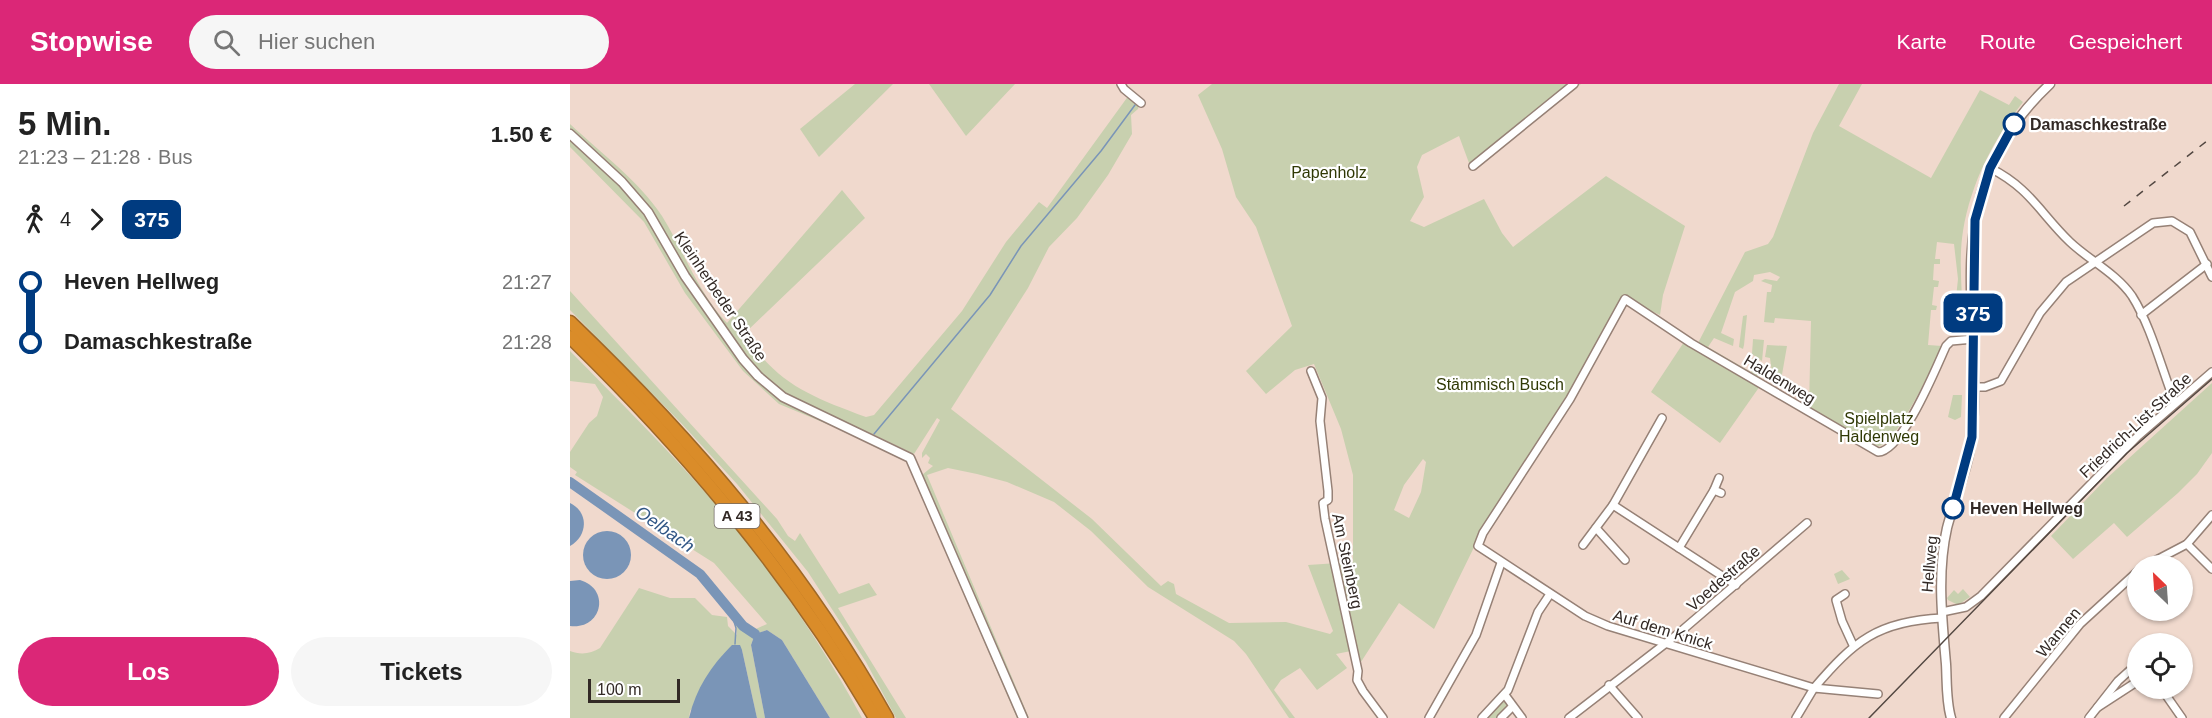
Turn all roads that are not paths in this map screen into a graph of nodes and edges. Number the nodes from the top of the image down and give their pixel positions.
1 (1121, 84) edge
2 (1574, 84) edge
3 (2050, 84) edge
4 (1141, 103) dead end
5 (570, 134) edge
6 (1473, 166) dead end
7 (1990, 168) junction
8 (2093, 262) junction
9 (2207, 264) junction
10 (2212, 277) edge
11 (2141, 315) junction
12 (570, 322) edge
13 (570, 337) edge
14 (1974, 339) junction
15 (1311, 371) dead end
16 (2212, 372) edge
17 (1974, 387) junction
18 (2175, 403) junction
19 (1662, 418) dead end
20 (1719, 478) dead end
21 (1612, 505) junction
22 (2212, 515) edge
23 (1807, 523) dead end
24 (1596, 528) junction
25 (1483, 533) joint
26 (2187, 544) junction
27 (1583, 545) dead end
28 (1679, 548) junction
29 (2166, 555) edge
30 (1625, 560) dead end
31 (1501, 563) junction
32 (2212, 569) edge
33 (2127, 581) edge
34 (1736, 585) junction
35 (1550, 594) junction
36 (1845, 594) dead end
37 (1942, 615) junction
38 (1664, 644) junction
39 (1853, 645) junction
40 (2127, 673) edge
41 (1609, 686) junction
42 (1814, 688) junction
43 (2127, 688) edge
44 (1878, 694) dead end
45 (1505, 695) junction
46 (2169, 699) edge
47 (1512, 707) junction
48 (2098, 707) junction
49 (1950, 716) edge
50 (2005, 717) edge
51 (874, 718) edge
52 (887, 718) edge
53 (1023, 718) edge
54 (1383, 718) edge
55 (1429, 718) edge
56 (1482, 718) edge
57 (1501, 718) edge
58 (1522, 718) edge
59 (1569, 718) edge
60 (1638, 718) edge
61 (1796, 718) edge
62 (2089, 718) edge
63 (2182, 718) edge

1 - 4 street
2 - 6 street
3 - 7 street, Hellweg
5 - 53 street, Kleinherbeder Straße
7 - 8 street
7 - 14 street, Hellweg
8 - 9 street
8 - 11 street
8 - 17 street
9 - 10 street
9 - 11 street
11 - 18 street
12 - 52 highway, A 43
13 - 51 highway, A 43
14 - 17 street, Hellweg
14 - 25 street, Haldenweg
15 - 54 street, Am Steinberg
16 - 18 street, Friedrich-List-Straße
17 - 37 street, Hellweg
18 - 37 street, Friedrich-List-Straße
19 - 21 street
20 - 28 street
21 - 24 street
21 - 28 street
22 - 26 street
23 - 34 street, Voedestraße
24 - 27 street
24 - 30 street
25 - 31 street, Auf dem Knick
26 - 29 street
26 - 32 street
28 - 34 street
31 - 35 street, Auf dem Knick
31 - 55 street
33 - 50 street, Wannen
34 - 38 street, Voedestraße
35 - 38 street, Auf dem Knick
35 - 45 street
36 - 39 street
37 - 39 street
37 - 49 street, Hellweg
38 - 41 street, Voedestraße
38 - 42 street, Auf dem Knick
39 - 42 street
40 - 48 street
41 - 59 street, Voedestraße
41 - 60 street
42 - 44 street, Auf dem Knick
42 - 61 street
43 - 48 street
45 - 47 street
45 - 56 street
46 - 63 street
47 - 57 street
47 - 58 street
48 - 62 street

